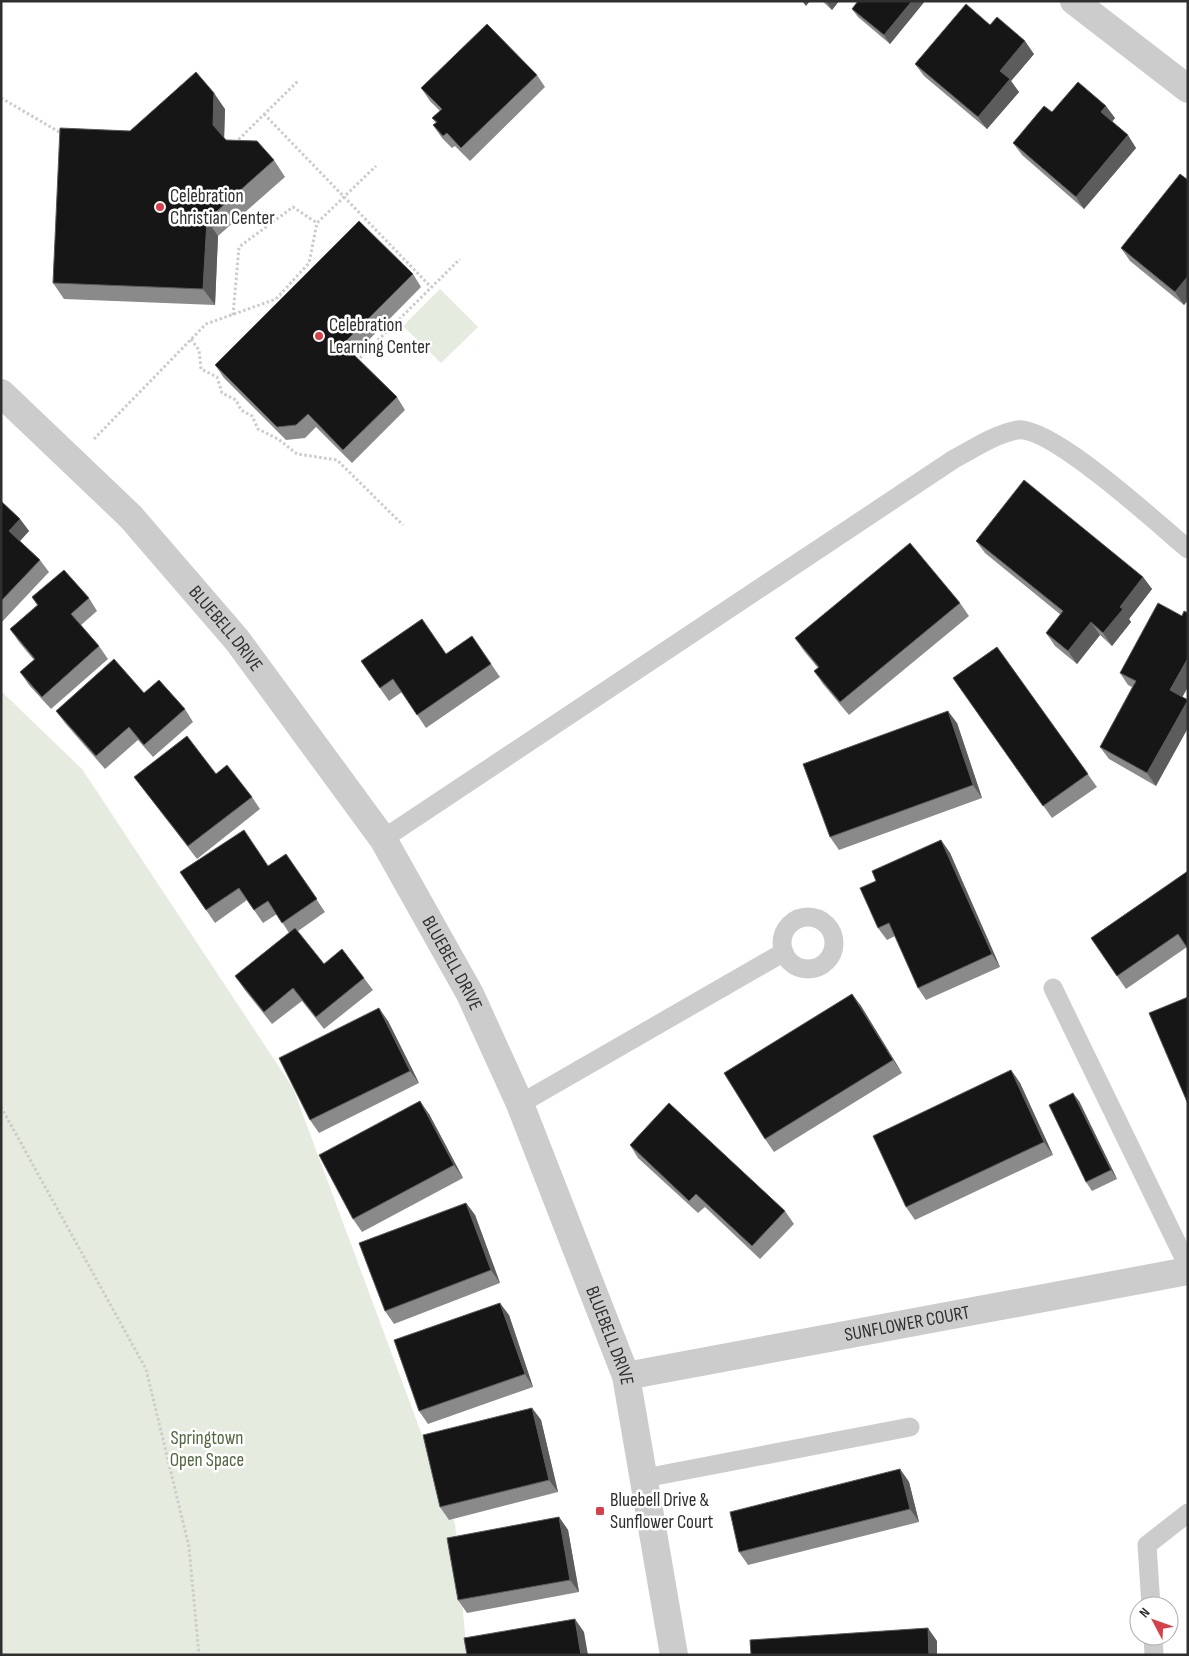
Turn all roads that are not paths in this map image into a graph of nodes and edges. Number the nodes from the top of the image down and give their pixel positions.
1 (1074, 1) edge
2 (1188, 89) edge
3 (1, 393) edge
4 (1188, 549) edge
5 (383, 839) junction
6 (784, 952) dead end
7 (1053, 988) dead end
8 (520, 1104) junction
9 (1188, 1266) edge
10 (1188, 1270) edge
11 (626, 1376) junction
12 (910, 1427) dead end
13 (645, 1478) junction
14 (1188, 1513) edge
15 (1150, 1596) edge
16 (674, 1655) edge

1 - 2 street
3 - 5 street, BLUEBELL DRIVE
4 - 5 lane
5 - 8 street, BLUEBELL DRIVE
6 - 8 lane
7 - 9 lane
8 - 11 street, BLUEBELL DRIVE
10 - 11 street, SUNFLOWER COURT
11 - 13 street, BLUEBELL DRIVE
12 - 13 lane
13 - 16 street, BLUEBELL DRIVE
14 - 15 lane

